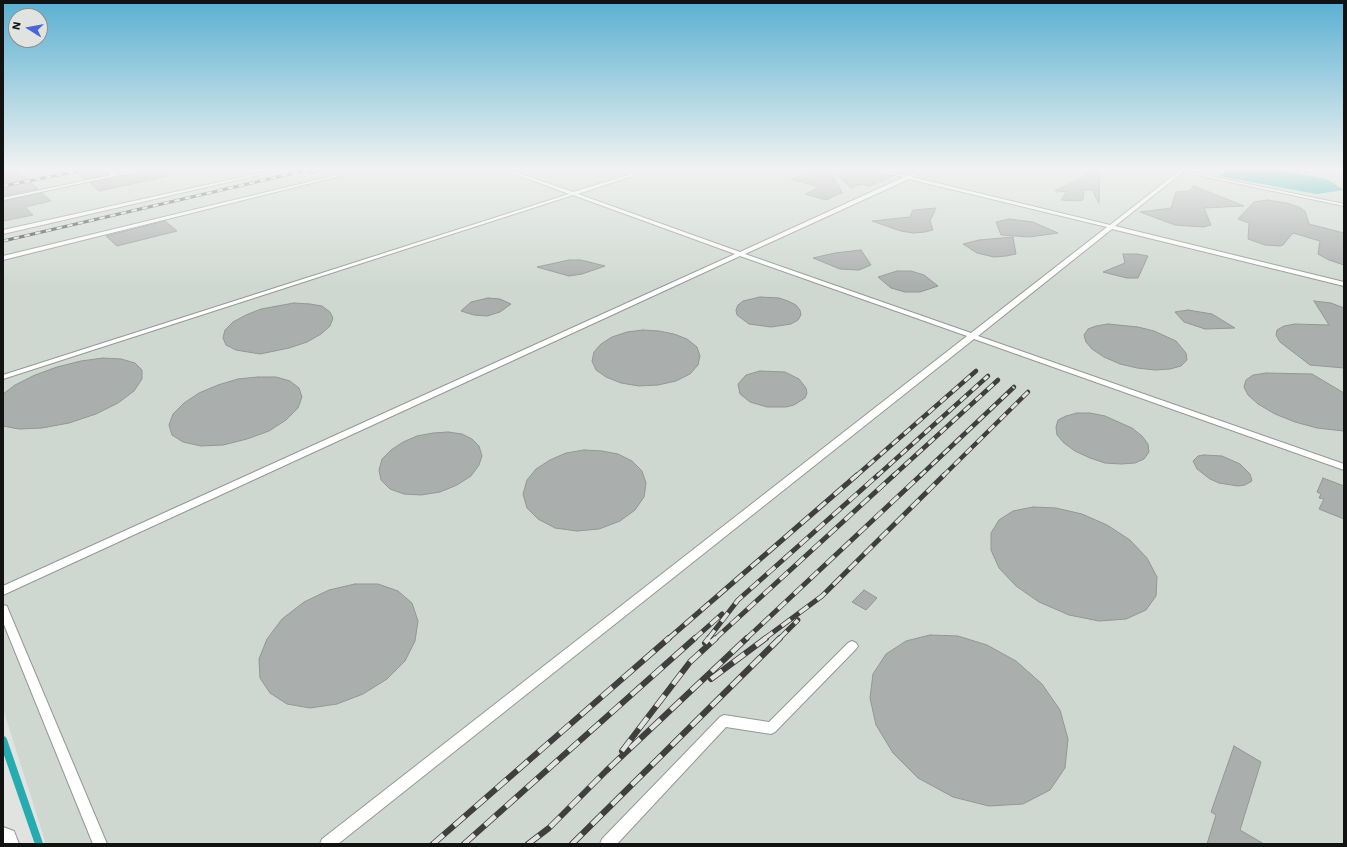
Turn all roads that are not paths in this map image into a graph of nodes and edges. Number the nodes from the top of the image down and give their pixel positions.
1 (112, 208) edge
2 (209, 208) edge
3 (529, 208) edge
4 (609, 208) edge
5 (842, 208) edge
6 (1035, 208) edge
7 (1135, 208) edge
8 (1111, 226) junction
9 (3, 232) edge
10 (740, 254) junction
11 (3, 258) edge
12 (1344, 284) edge
13 (972, 335) junction
14 (3, 377) edge
15 (1344, 467) edge
16 (3, 590) edge
17 (3, 609) edge
18 (852, 646) dead end
19 (100, 844) edge
20 (327, 844) edge
21 (607, 844) edge

1 - 9 lane
2 - 11 lane
3 - 14 lane
4 - 10 lane
5 - 10 lane
6 - 8 lane
7 - 8 lane
8 - 12 lane
8 - 13 lane
10 - 13 lane
10 - 16 lane
13 - 15 lane
13 - 20 lane
17 - 19 lane
18 - 21 lane

